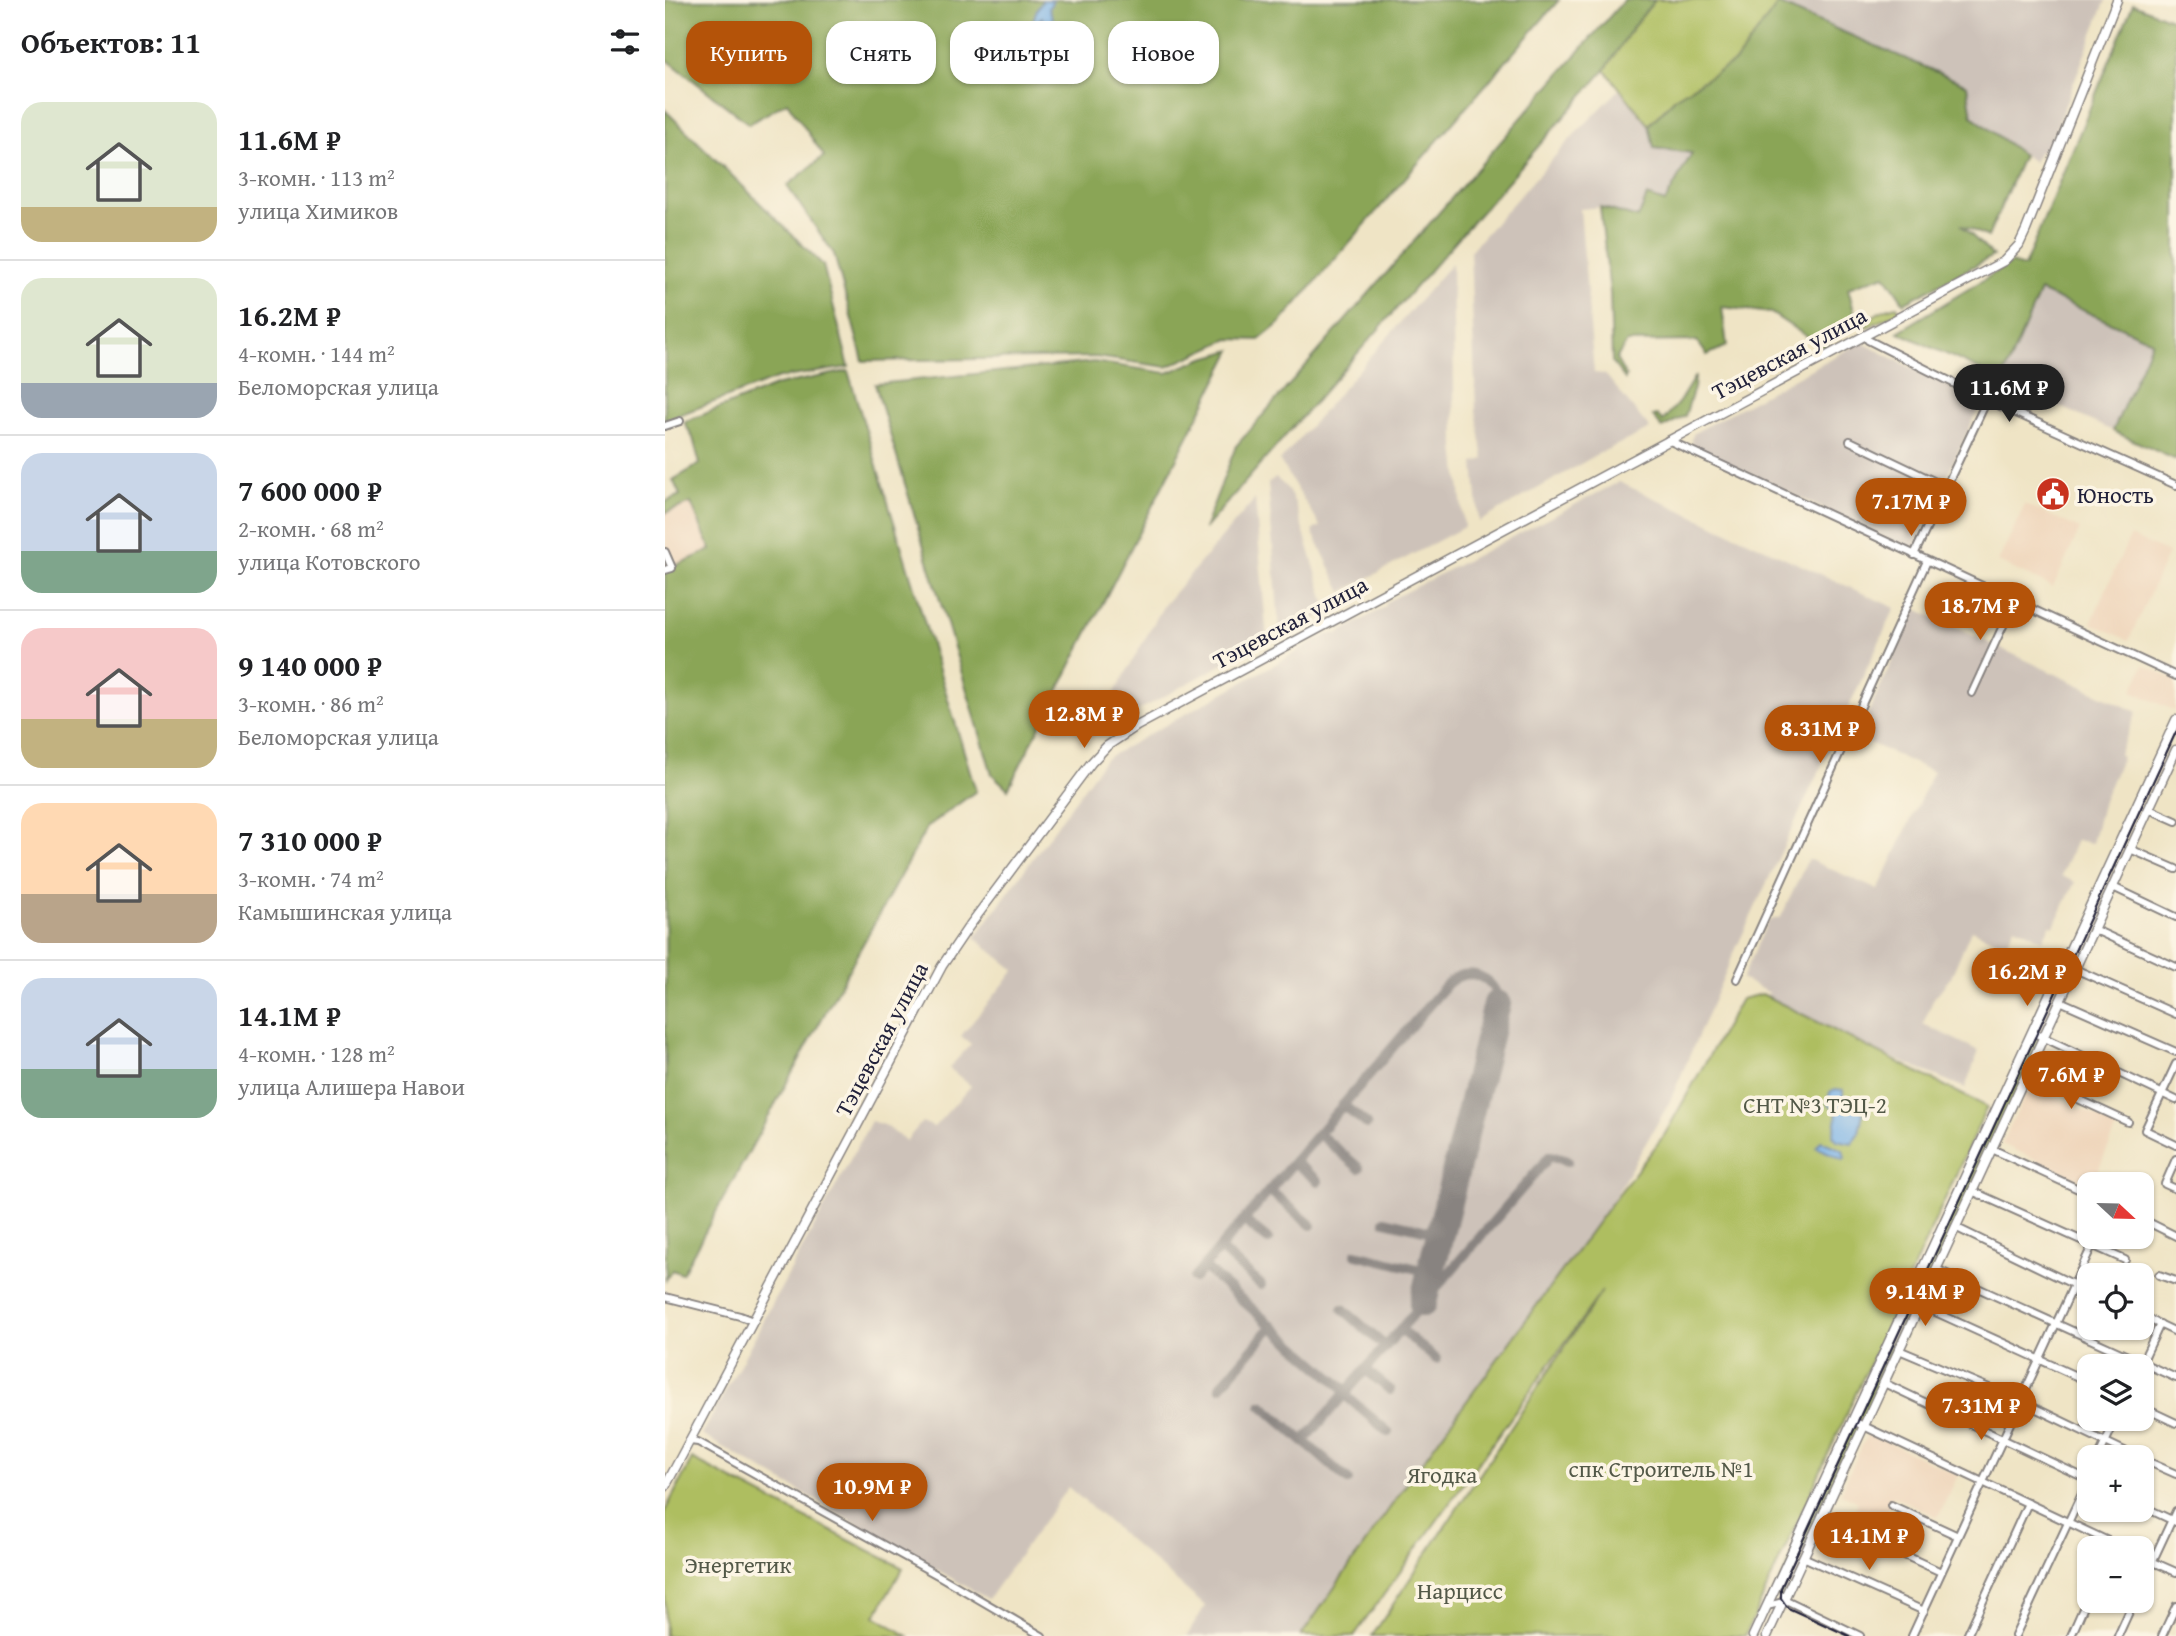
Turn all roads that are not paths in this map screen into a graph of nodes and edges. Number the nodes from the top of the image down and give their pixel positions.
1 (2117, 0) edge
2 (1865, 335) junction
3 (1987, 400) junction
4 (680, 421) dead end
5 (665, 426) edge
6 (1668, 440) junction
7 (1850, 441) dead end
8 (2176, 485) edge
9 (1946, 487) junction
10 (665, 552) edge
11 (1914, 555) junction
12 (1927, 561) junction
13 (668, 569) edge
14 (2014, 601) junction
15 (2176, 676) edge
16 (1972, 693) dead end
17 (2176, 720) edge
18 (2176, 750) edge
19 (2167, 770) junction
20 (2176, 774) edge
21 (2148, 809) junction
22 (2176, 821) edge
23 (2130, 849) junction
24 (2113, 855) junction
25 (2125, 861) junction
26 (2176, 869) edge
27 (2113, 887) junction
28 (2176, 917) edge
29 (2093, 929) junction
30 (2176, 967) edge
31 (2075, 969) junction
32 (1737, 979) dead end
33 (2060, 1001) junction
34 (2176, 1014) edge
35 (2032, 1032) junction
36 (2043, 1038) junction
37 (2176, 1052) edge
38 (2176, 1064) edge
39 (2026, 1075) junction
40 (2162, 1094) junction
41 (2176, 1100) edge
42 (2128, 1122) dead end
43 (2176, 1145) edge
44 (1992, 1149) junction
45 (2176, 1159) edge
46 (2077, 1188) edge
47 (2176, 1189) edge
48 (1972, 1191) junction
49 (2154, 1225) edge
50 (1955, 1227) junction
51 (2176, 1236) edge
52 (2077, 1238) edge
53 (2090, 1250) edge
54 (2103, 1250) edge
55 (2125, 1260) dead end
56 (1936, 1269) junction
57 (2159, 1275) dead end
58 (2176, 1282) edge
59 (2074, 1284) junction
60 (2077, 1286) edge
61 (665, 1297) edge
62 (1920, 1305) junction
63 (753, 1321) junction
64 (2154, 1321) edge
65 (2057, 1322) junction
66 (2160, 1324) junction
67 (2176, 1332) edge
68 (1899, 1350) junction
69 (2120, 1354) edge
70 (2146, 1354) edge
71 (2040, 1359) junction
72 (2154, 1370) edge
73 (2077, 1376) edge
74 (2176, 1378) edge
75 (1884, 1382) junction
76 (2020, 1401) junction
77 (2154, 1413) edge
78 (1853, 1421) junction
79 (2176, 1423) edge
80 (1864, 1426) junction
81 (2110, 1431) edge
82 (2004, 1438) junction
83 (690, 1441) junction
84 (2105, 1443) junction
85 (2110, 1445) edge
86 (2154, 1464) edge
87 (2077, 1472) edge
88 (2176, 1474) edge
89 (1984, 1481) junction
90 (665, 1488) edge
91 (2028, 1503) junction
92 (2077, 1503) edge
93 (1891, 1505) dead end
94 (2176, 1511) edge
95 (2154, 1512) edge
96 (1822, 1517) junction
97 (2174, 1521) edge
98 (2068, 1522) junction
99 (1958, 1536) junction
100 (2094, 1536) edge
101 (1803, 1557) junction
102 (2154, 1560) edge
103 (2154, 1562) edge
104 (1941, 1572) junction
105 (2176, 1572) edge
106 (1783, 1601) junction
107 (1767, 1606) junction
108 (2176, 1606) edge
109 (1924, 1611) junction
110 (2081, 1613) edge
111 (2129, 1613) edge
112 (1042, 1636) edge
113 (1753, 1636) edge
114 (1767, 1636) edge
115 (1860, 1636) edge
116 (1912, 1636) edge
117 (1967, 1636) edge
118 (2015, 1636) edge
119 (2071, 1636) edge
120 (2118, 1636) edge
121 (2162, 1636) edge

1 - 2 main road, Тэцевская улица
2 - 3 street
2 - 6 main road, Тэцевская улица
3 - 8 street
3 - 9 street
4 - 5 street
6 - 11 street
6 - 63 main road, Тэцевская улица
7 - 9 street
9 - 11 street
10 - 13 street
11 - 12 street
12 - 14 street
12 - 32 street
14 - 15 street
14 - 16 street
17 - 24 main road
18 - 19 main road
19 - 20 street
19 - 21 main road
21 - 22 street
21 - 23 main road
23 - 25 main road
23 - 26 street
24 - 25 main road
24 - 35 main road
25 - 27 main road
27 - 28 street
27 - 29 main road
29 - 30 street
29 - 31 main road
31 - 33 main road
31 - 34 street
33 - 36 main road
33 - 37 street
35 - 36 street
35 - 78 main road
36 - 39 main road
36 - 40 street
38 - 40 street
39 - 42 street
39 - 44 main road
40 - 41 street
40 - 43 street
44 - 46 street
44 - 48 main road
45 - 47 street
48 - 50 main road
48 - 52 street
49 - 51 street
50 - 56 main road
50 - 59 street
53 - 59 street
54 - 55 street
56 - 62 main road
56 - 65 street
57 - 58 street
59 - 60 street
59 - 65 street
61 - 63 street
62 - 68 main road
62 - 71 street
63 - 83 main road, Тэцевская улица
64 - 66 street
65 - 69 street
65 - 71 street
66 - 67 street
66 - 70 street
68 - 75 main road
68 - 76 street
71 - 73 street
71 - 76 street
72 - 74 street
75 - 80 main road
75 - 82 street
76 - 82 street
76 - 84 street
77 - 79 street
78 - 80 street
78 - 107 main road
80 - 89 street
80 - 96 main road
81 - 84 street
82 - 87 street
82 - 89 street
83 - 90 main road, Тэцевская улица
83 - 112 street
84 - 85 street
86 - 88 street
89 - 91 street
89 - 99 street
91 - 98 street
91 - 117 street
92 - 98 street
93 - 99 street
94 - 97 street
95 - 97 street
96 - 101 main road
96 - 104 street
97 - 102 street
98 - 100 street
98 - 118 street
99 - 104 street
101 - 106 main road
101 - 109 street
103 - 105 street
104 - 109 street
106 - 107 street
106 - 114 main road
106 - 115 street
107 - 113 main road
108 - 121 street
109 - 116 street
110 - 119 street
111 - 120 street

